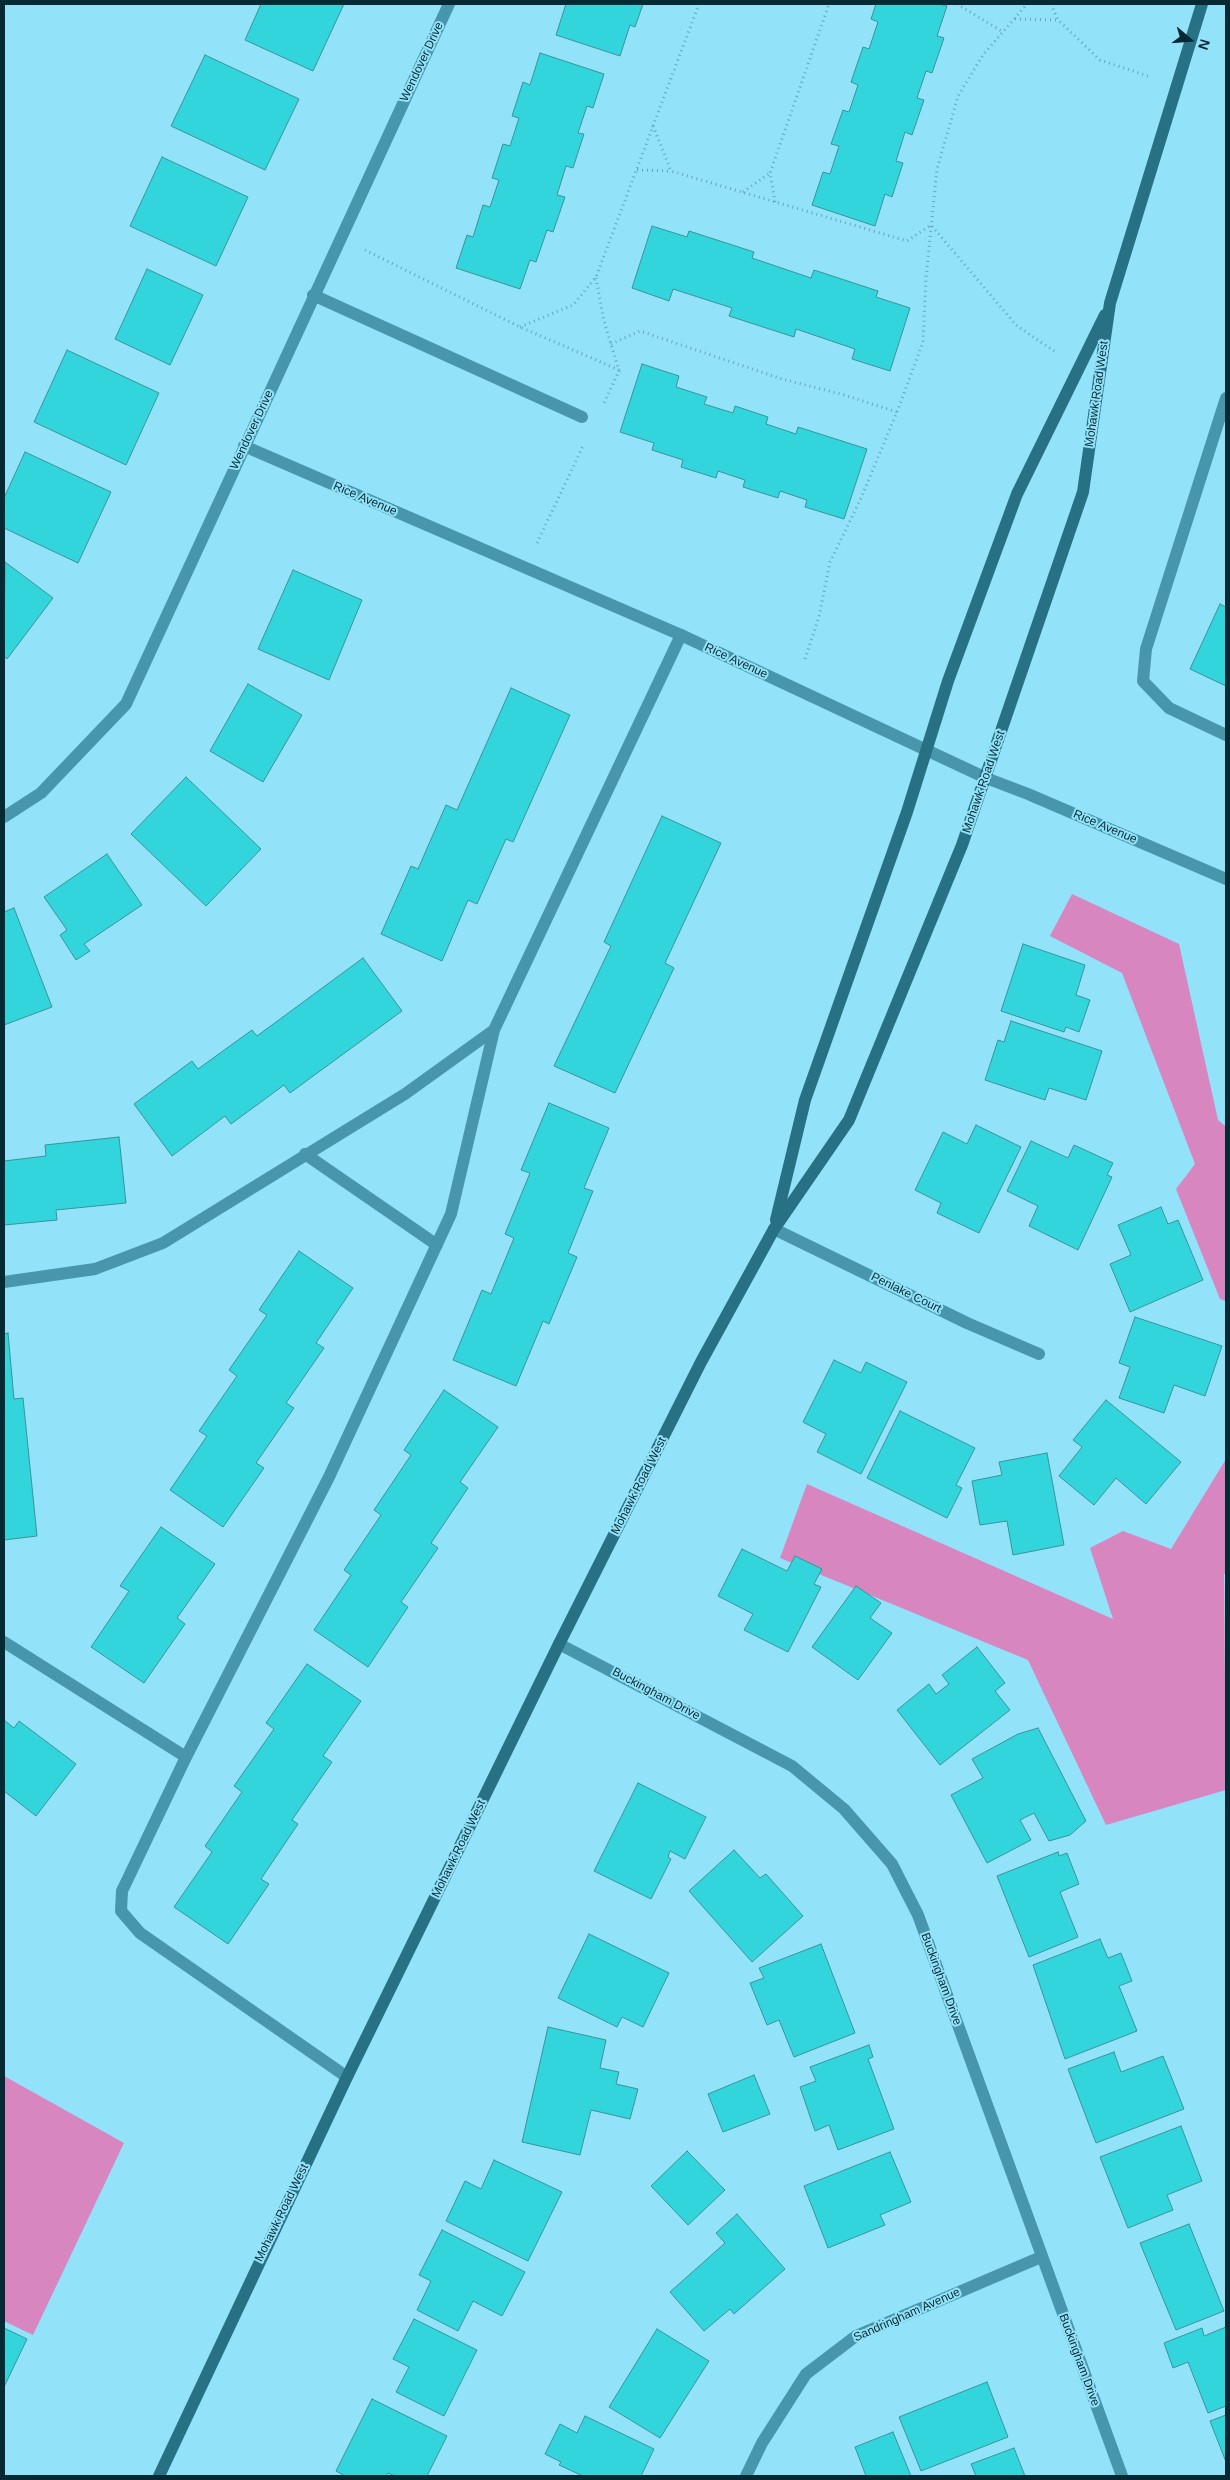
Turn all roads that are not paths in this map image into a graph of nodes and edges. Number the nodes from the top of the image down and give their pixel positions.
1 (449, 4) edge
2 (1202, 4) edge
3 (313, 295) junction
4 (1110, 304) junction
5 (1226, 398) edge
6 (582, 417) dead end
7 (244, 446) junction
8 (681, 635) junction
9 (1226, 735) edge
10 (925, 750) junction
11 (986, 778) junction
12 (4, 817) edge
13 (1226, 879) edge
14 (494, 1030) junction
15 (305, 1154) junction
16 (774, 1229) junction
17 (437, 1245) junction
18 (4, 1282) edge
19 (1039, 1354) dead end
20 (4, 1642) edge
21 (559, 1644) junction
22 (186, 1757) junction
23 (347, 2077) junction
24 (1041, 2257) junction
25 (159, 2476) edge
26 (746, 2476) edge
27 (1122, 2476) edge

1 - 3 street, Wendover Drive
2 - 4 main road, Mohawk Road West
3 - 6 street
3 - 7 street, Wendover Drive
4 - 10 main road, Mohawk Road West
4 - 11 main road, Mohawk Road West
5 - 9 street
7 - 8 street, Rice Avenue
7 - 12 street, Wendover Drive
8 - 10 street, Rice Avenue
8 - 14 street
10 - 11 street, Rice Avenue
10 - 16 main road, Mohawk Road West
11 - 13 street, Rice Avenue
11 - 16 main road, Mohawk Road West
14 - 15 street
14 - 17 street
15 - 17 street
15 - 18 street
16 - 19 street, Penlake Court
16 - 21 main road, Mohawk Road West
17 - 22 street
20 - 22 street
21 - 23 main road, Mohawk Road West
21 - 24 street, Buckingham Drive
22 - 23 street
23 - 25 main road, Mohawk Road West
24 - 26 street, Sandringham Avenue
24 - 27 street, Buckingham Drive

